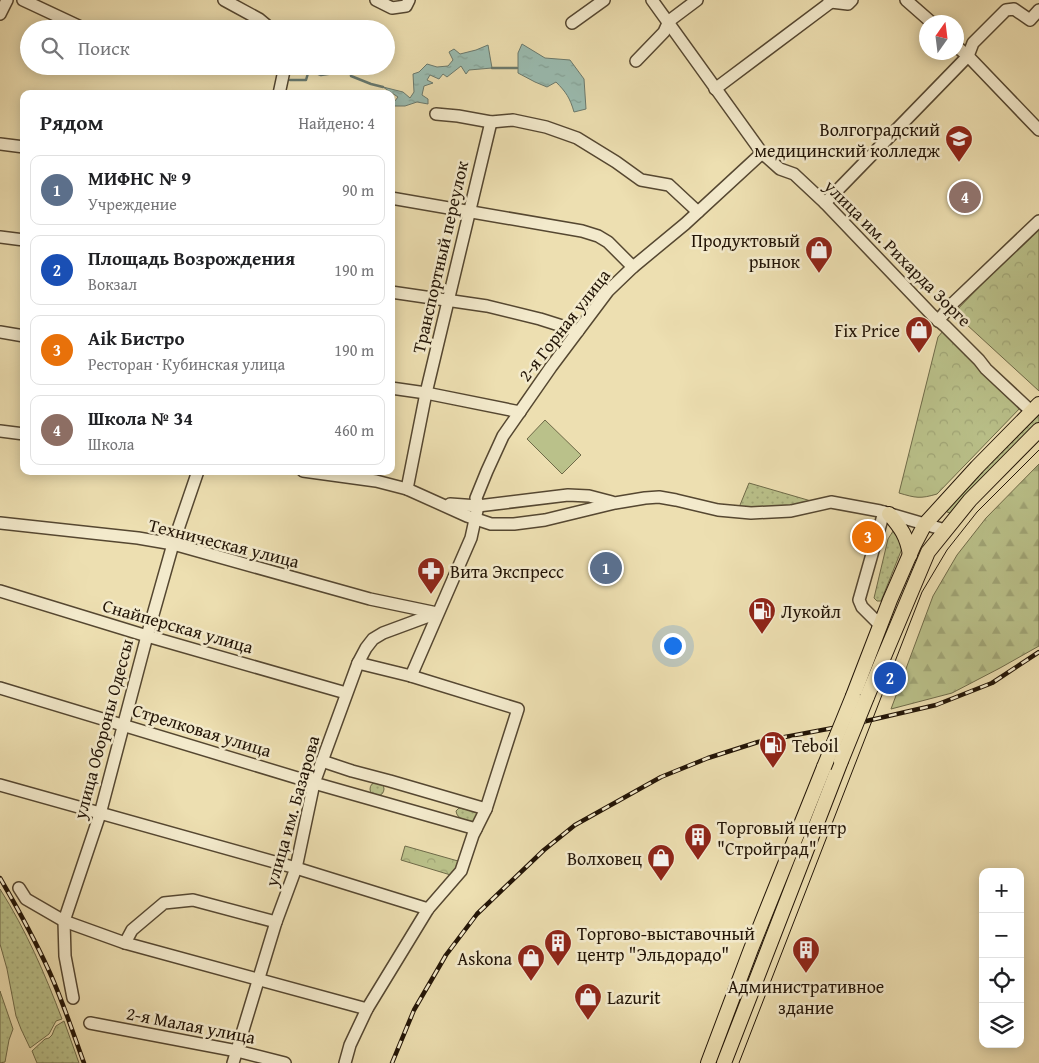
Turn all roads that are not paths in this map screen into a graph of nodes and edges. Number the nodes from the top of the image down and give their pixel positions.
1 (7, 0) edge
2 (23, 0) edge
3 (224, 0) edge
4 (376, 0) edge
5 (409, 0) edge
6 (604, 0) edge
7 (652, 0) edge
8 (697, 0) edge
9 (852, 0) edge
10 (906, 0) edge
11 (830, 1) edge
12 (1039, 10) edge
13 (0, 14) edge
14 (923, 15) edge
15 (66, 20) edge
16 (260, 20) edge
17 (669, 22) junction
18 (572, 23) dead end
19 (964, 53) edge
20 (968, 56) junction
21 (636, 61) dead end
22 (283, 75) edge
23 (715, 89) junction
24 (280, 90) edge
25 (436, 114) dead end
26 (491, 122) junction
27 (1039, 130) edge
28 (0, 144) edge
29 (20, 146) edge
30 (762, 153) junction
31 (395, 199) edge
32 (825, 203) junction
33 (469, 212) junction
34 (698, 212) junction
35 (1039, 221) edge
36 (0, 237) edge
37 (20, 240) edge
38 (633, 267) junction
39 (395, 293) edge
40 (448, 300) junction
41 (938, 321) junction
42 (578, 331) junction
43 (0, 332) edge
44 (20, 335) edge
45 (395, 389) edge
46 (426, 393) junction
47 (1035, 408) edge
48 (520, 412) junction
49 (0, 430) edge
50 (1039, 430) edge
51 (20, 433) edge
52 (197, 475) edge
53 (332, 475) edge
54 (407, 489) junction
55 (436, 502) junction
56 (615, 503) junction
57 (478, 506) junction
58 (887, 513) junction
59 (476, 519) junction
60 (0, 523) edge
61 (925, 524) junction
62 (945, 530) junction
63 (173, 544) junction
64 (910, 555) junction
65 (0, 591) edge
66 (437, 613) junction
67 (881, 626) junction
68 (146, 636) junction
69 (358, 663) junction
70 (410, 676) junction
71 (0, 688) edge
72 (346, 693) junction
73 (124, 725) junction
74 (322, 761) junction
75 (314, 783) junction
76 (0, 785) edge
77 (486, 809) junction
78 (100, 814) junction
79 (476, 829) junction
80 (296, 868) junction
81 (19, 888) dead end
82 (428, 909) junction
83 (64, 921) junction
84 (276, 922) junction
85 (125, 943) junction
86 (259, 980) junction
87 (73, 998) dead end
88 (367, 1009) junction
89 (90, 1022) dead end
90 (237, 1051) junction
91 (233, 1063) edge
92 (285, 1063) edge
93 (345, 1063) edge
94 (708, 1063) edge
95 (724, 1063) edge

1 - 13 street
2 - 15 street
3 - 16 street
4 - 5 street
6 - 18 street
7 - 17 street, улица им. Рихарда Зорге
8 - 17 street
9 - 11 street
10 - 14 street
11 - 23 street
12 - 20 street
17 - 21 street
17 - 23 street, улица им. Рихарда Зорге
19 - 20 street
20 - 27 street
20 - 32 street
22 - 24 street
23 - 30 street, улица им. Рихарда Зорге
25 - 26 street
26 - 33 street, Транспортный переулок
26 - 34 street
28 - 29 street
30 - 32 street, улица им. Рихарда Зорге
30 - 34 street, 2-я Горная улица
31 - 33 street
32 - 41 street, улица им. Рихарда Зорге
33 - 38 street
33 - 40 street, Транспортный переулок
34 - 38 street, 2-я Горная улица
35 - 41 street
36 - 37 street
38 - 42 street, 2-я Горная улица
39 - 40 street
40 - 42 street
40 - 46 street, Транспортный переулок
41 - 47 street, улица им. Рихарда Зорге
42 - 48 street, 2-я Горная улица
43 - 44 street
45 - 46 street
46 - 48 street
46 - 54 street, Транспортный переулок
47 - 61 main road
48 - 57 street, 2-я Горная улица
49 - 51 street
50 - 62 main road
52 - 63 street, улица Обороны Одессы
53 - 54 street
54 - 55 street
55 - 57 street
55 - 59 street
56 - 57 street
56 - 58 street
56 - 59 street
57 - 59 street, 2-я Горная улица
58 - 61 street
58 - 64 main road
58 - 67 street
59 - 66 street
60 - 63 street, Техническая улица
61 - 62 street
61 - 64 main road
62 - 95 main road, bridge
63 - 66 street, Техническая улица
63 - 68 street, улица Обороны Одессы
64 - 67 main road
65 - 68 street, Снайперская улица
66 - 69 street, улица им. Базарова
66 - 70 street
67 - 94 main road, bridge
68 - 72 street, Снайперская улица
68 - 73 street, улица Обороны Одессы
69 - 70 street
69 - 72 street, улица им. Базарова
70 - 77 street
71 - 73 street, Стрелковая улица
72 - 74 street, улица им. Базарова
73 - 75 street, Стрелковая улица
73 - 78 street, улица Обороны Одессы
74 - 75 street, улица им. Базарова
74 - 77 street
75 - 79 street, Стрелковая улица
75 - 80 street, улица им. Базарова
76 - 78 street
77 - 79 street
78 - 80 street
78 - 83 street, улица Обороны Одессы
79 - 82 street
80 - 82 street
80 - 84 street, улица им. Базарова
81 - 83 street
82 - 88 street
83 - 85 street
83 - 87 street, улица Обороны Одессы
84 - 85 street
84 - 86 street, улица им. Базарова
85 - 86 street
86 - 88 street
86 - 90 street, улица им. Базарова
88 - 93 street
89 - 90 street, 2-я Малая улица
90 - 91 street, улица им. Базарова
90 - 92 street, 2-я Малая улица

